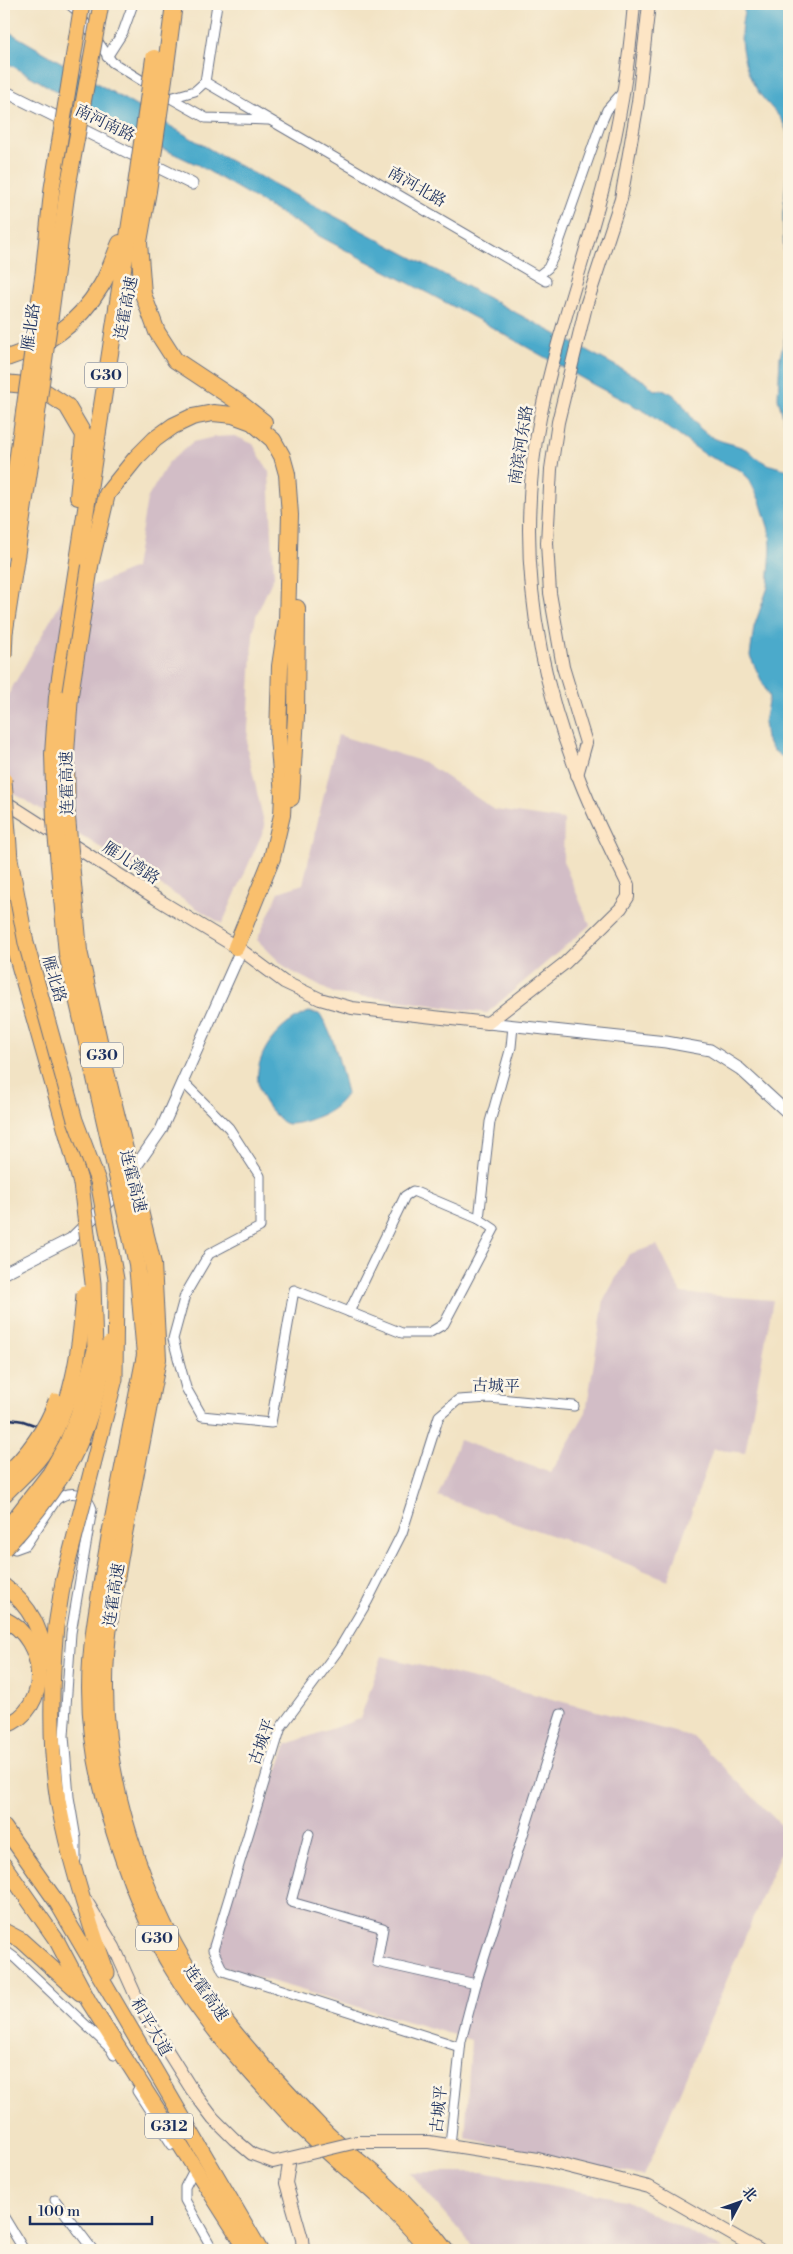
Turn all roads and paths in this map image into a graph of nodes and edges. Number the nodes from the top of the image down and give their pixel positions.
1 (69, 4) edge
2 (82, 4) edge
3 (101, 4) edge
4 (134, 4) edge
5 (162, 4) edge
6 (174, 4) edge
7 (216, 4) edge
8 (634, 4) edge
9 (649, 4) edge
10 (107, 57) junction
11 (160, 62) junction
12 (205, 82) junction
13 (4, 90) edge
14 (624, 90) junction
15 (170, 98) junction
16 (273, 122) junction
17 (192, 184) dead end
18 (142, 188) junction
19 (131, 218) junction
20 (139, 243) junction
21 (4, 359) edge
22 (4, 383) edge
23 (4, 551) edge
24 (79, 563) junction
25 (4, 657) edge
26 (577, 775) junction
27 (4, 780) edge
28 (4, 801) edge
29 (4, 898) edge
30 (239, 949) junction
31 (488, 1023) junction
32 (513, 1026) junction
33 (183, 1082) junction
34 (789, 1114) edge
35 (479, 1219) junction
36 (106, 1222) junction
37 (87, 1243) junction
38 (4, 1273) edge
39 (349, 1312) junction
40 (574, 1406) dead end
41 (4, 1476) edge
42 (4, 1495) edge
43 (4, 1532) edge
44 (116, 1537) junction
45 (4, 1545) edge
46 (4, 1549) edge
47 (4, 1586) edge
48 (4, 1619) edge
49 (51, 1675) junction
50 (561, 1714) dead end
51 (4, 1726) edge
52 (4, 1827) edge
53 (309, 1834) dead end
54 (4, 1865) edge
55 (76, 1872) junction
56 (80, 1890) junction
57 (4, 1931) edge
58 (23, 1942) junction
59 (4, 1950) edge
60 (15, 1958) junction
61 (476, 1984) junction
62 (89, 2002) junction
63 (120, 2008) junction
64 (460, 2047) junction
65 (450, 2145) junction
66 (290, 2158) junction
67 (196, 2168) junction
68 (55, 2200) dead end
69 (4, 2217) edge
70 (24, 2250) edge
71 (93, 2250) edge
72 (213, 2250) edge
73 (247, 2250) edge
74 (260, 2250) edge
75 (303, 2250) edge
76 (428, 2250) edge
77 (446, 2250) edge
78 (759, 2250) edge

1 - 10 street, 南河北路
2 - 23 highway, 雁北路, bridge
3 - 25 highway, 雁北路, bridge
4 - 10 street
5 - 11 highway, 连霍高速 / G30
6 - 11 highway, 连霍高速 / G30
7 - 12 street
8 - 14 main road, 南滨河东路
9 - 26 main road, 南滨河东路
10 - 15 street, 南河北路
11 - 18 highway, 连霍高速 / G30, bridge
12 - 15 street
12 - 16 street, 南河北路
13 - 17 street, 南河南路
14 - 16 street, 南河北路
14 - 26 main road, 南滨河东路
15 - 16 street, 南河北路
18 - 19 highway, 连霍高速 / G30
18 - 20 highway, 连霍高速 / G30
19 - 21 highway
19 - 24 highway, 连霍高速 / G30
20 - 24 highway, 连霍高速 / G30
20 - 30 highway
22 - 24 highway
24 - 30 highway
24 - 44 highway, 连霍高速 / G30, bridge
24 - 44 highway, 连霍高速 / G30, bridge
26 - 31 main road, 南滨河东路
27 - 36 highway, 雁北路, bridge
28 - 30 main road, 雁儿湾路
29 - 37 highway, 雁北路, bridge
30 - 31 main road, 雁儿湾路
30 - 33 street
31 - 32 street
32 - 34 street
32 - 35 street
33 - 38 street
33 - 39 street
35 - 39 street
35 - 39 street
36 - 46 highway, bridge
36 - 49 highway, bridge
37 - 41 highway, bridge
37 - 42 highway, bridge
37 - 43 highway, bridge
40 - 64 street, 古城平
44 - 76 highway, 连霍高速 / G30
44 - 77 highway, 连霍高速 / G30
45 - 55 street
47 - 49 highway
48 - 51 highway
49 - 55 highway
50 - 61 street, 古城平
52 - 63 highway, 和平大道
53 - 61 street
54 - 62 highway
55 - 56 highway
56 - 63 highway
56 - 66 main road
57 - 58 highway
58 - 60 street
58 - 62 highway
59 - 60 street
60 - 67 street
61 - 64 street, 古城平
62 - 67 highway, G312
63 - 74 highway, 和平大道 / G312
64 - 65 street, 古城平
65 - 66 main road, bridge
65 - 78 main road
66 - 75 main road
67 - 72 street
67 - 73 highway, G312
68 - 71 street
69 - 70 street

